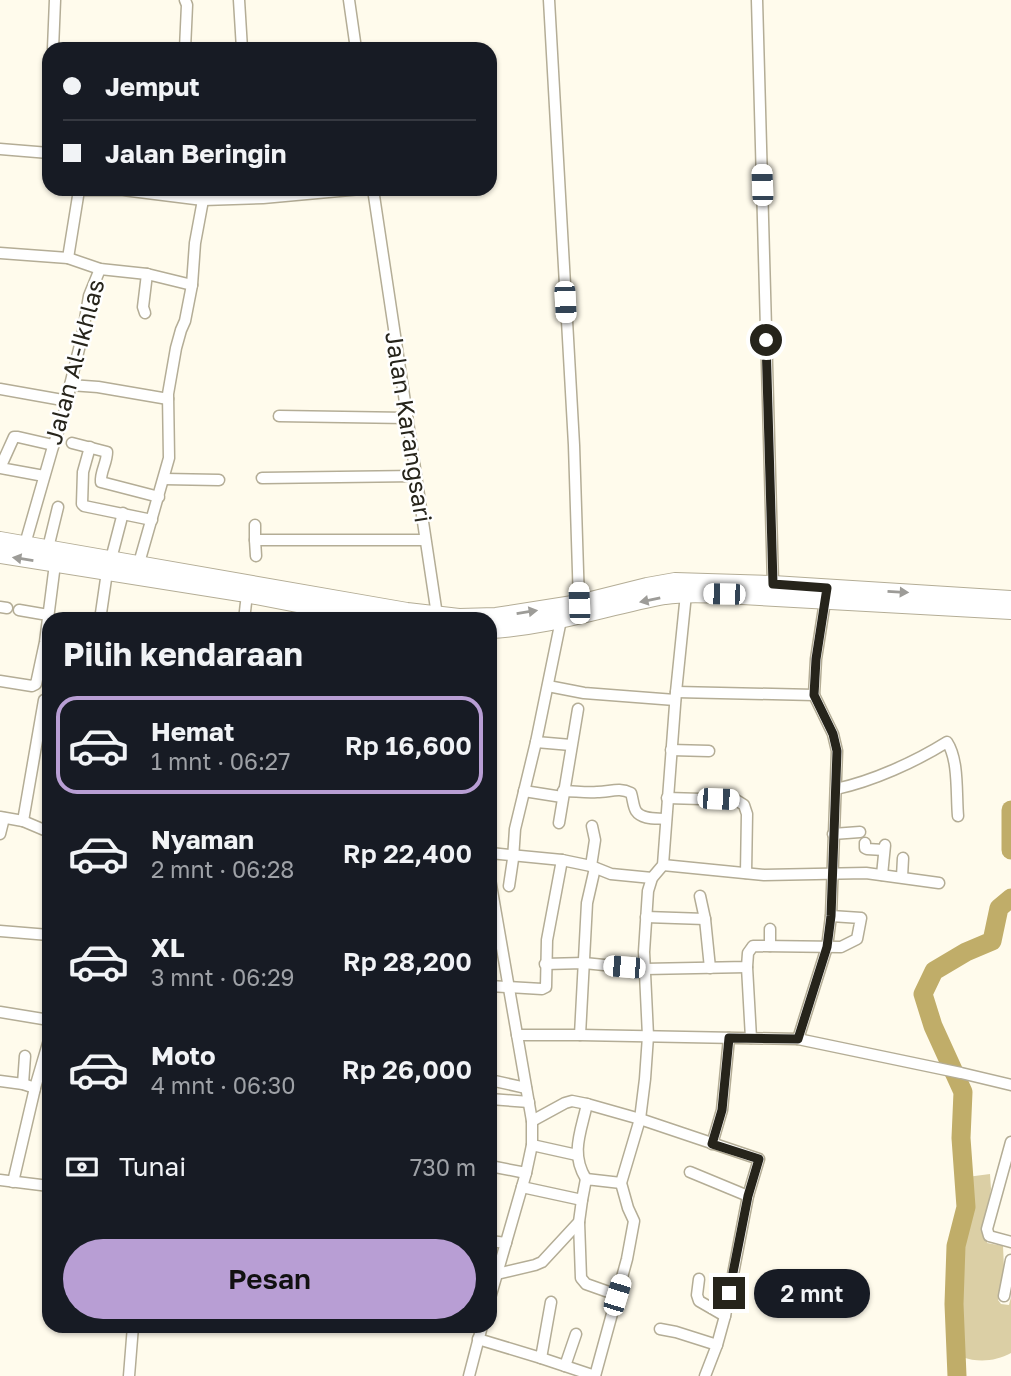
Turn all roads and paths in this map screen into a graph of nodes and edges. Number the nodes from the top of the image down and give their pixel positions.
1 (55, 0) edge
2 (185, 0) edge
3 (239, 0) edge
4 (349, 0) edge
5 (549, 0) edge
6 (757, 0) edge
7 (52, 42) edge
8 (185, 42) edge
9 (242, 42) edge
10 (355, 42) edge
11 (0, 149) edge
12 (42, 152) edge
13 (77, 196) edge
14 (193, 196) edge
15 (234, 196) edge
16 (374, 196) edge
17 (204, 200) junction
18 (0, 253) edge
19 (68, 258) junction
20 (100, 269) junction
21 (147, 274) junction
22 (192, 285) junction
23 (145, 313) dead end
24 (70, 385) junction
25 (0, 389) edge
26 (168, 399) junction
27 (68, 401) junction
28 (279, 416) dead end
29 (407, 418) junction
30 (72, 443) dead end
31 (53, 445) junction
32 (90, 447) junction
33 (44, 476) junction
34 (416, 476) junction
35 (262, 478) dead end
36 (164, 479) junction
37 (219, 480) dead end
38 (159, 497) junction
39 (58, 507) dead end
40 (123, 513) junction
41 (152, 520) junction
42 (255, 525) dead end
43 (0, 540) edge
44 (254, 540) junction
45 (425, 540) junction
46 (24, 544) junction
47 (48, 548) junction
48 (0, 555) edge
49 (256, 556) dead end
50 (55, 564) junction
51 (109, 565) junction
52 (137, 570) junction
53 (773, 584) junction
54 (247, 594) junction
55 (685, 594) junction
56 (826, 595) junction
57 (1011, 598) edge
58 (579, 603) junction
59 (9, 608) edge
60 (1011, 611) edge
61 (48, 612) edge
62 (101, 612) edge
63 (245, 612) edge
64 (362, 612) edge
65 (365, 612) edge
66 (437, 612) edge
67 (42, 614) edge
68 (561, 620) junction
69 (497, 624) edge
70 (497, 625) edge
71 (42, 661) edge
72 (0, 681) edge
73 (548, 686) junction
74 (814, 695) junction
75 (675, 696) junction
76 (578, 709) dead end
77 (42, 712) edge
78 (536, 743) junction
79 (571, 745) junction
80 (671, 750) junction
81 (709, 751) dead end
82 (836, 789) junction
83 (524, 792) junction
84 (563, 794) junction
85 (667, 798) junction
86 (957, 816) dead end
87 (2, 817) edge
88 (666, 819) junction
89 (23, 821) junction
90 (559, 823) dead end
91 (592, 826) dead end
92 (42, 829) edge
93 (0, 834) edge
94 (833, 834) junction
95 (497, 854) edge
96 (513, 855) junction
97 (903, 858) dead end
98 (562, 860) junction
99 (663, 866) junction
100 (593, 867) junction
101 (746, 873) junction
102 (832, 874) junction
103 (882, 874) junction
104 (902, 877) junction
105 (652, 878) junction
106 (939, 883) dead end
107 (509, 886) dead end
108 (700, 896) dead end
109 (646, 916) junction
110 (831, 916) junction
111 (705, 919) junction
112 (770, 929) dead end
113 (0, 931) edge
114 (42, 934) edge
115 (497, 938) edge
116 (770, 946) junction
117 (827, 947) junction
118 (584, 963) junction
119 (545, 964) junction
120 (747, 967) junction
121 (710, 968) junction
122 (644, 969) junction
123 (497, 987) edge
124 (509, 988) junction
125 (0, 1012) edge
126 (42, 1019) edge
127 (517, 1035) junction
128 (580, 1035) junction
129 (648, 1036) junction
130 (729, 1038) junction
131 (751, 1038) junction
132 (798, 1039) junction
133 (25, 1056) dead end
134 (42, 1064) edge
135 (0, 1081) edge
136 (497, 1082) edge
137 (23, 1084) junction
138 (1011, 1085) edge
139 (526, 1088) junction
140 (34, 1091) junction
141 (497, 1100) edge
142 (528, 1102) junction
143 (587, 1104) junction
144 (640, 1119) junction
145 (532, 1121) junction
146 (1011, 1142) edge
147 (712, 1144) junction
148 (532, 1145) junction
149 (577, 1155) junction
150 (497, 1167) edge
151 (526, 1172) junction
152 (690, 1172) dead end
153 (0, 1180) edge
154 (586, 1180) junction
155 (13, 1182) junction
156 (621, 1183) junction
157 (42, 1185) edge
158 (522, 1187) junction
159 (748, 1196) junction
160 (582, 1200) junction
161 (579, 1222) junction
162 (497, 1242) edge
163 (1011, 1242) edge
164 (506, 1243) junction
165 (1011, 1259) edge
166 (497, 1264) edge
167 (497, 1269) edge
168 (699, 1279) dead end
169 (617, 1295) junction
170 (1004, 1296) dead end
171 (551, 1302) dead end
172 (725, 1316) junction
173 (660, 1329) dead end
174 (132, 1333) edge
175 (480, 1333) edge
176 (576, 1334) dead end
177 (478, 1339) junction
178 (717, 1345) junction
179 (541, 1358) junction
180 (565, 1366) junction
181 (129, 1376) edge
182 (469, 1376) edge
183 (595, 1376) edge
184 (705, 1376) edge

1 - 7 street
2 - 8 street
3 - 9 street
4 - 10 street
5 - 58 street
6 - 53 street
11 - 12 street
13 - 19 street
14 - 17 street
15 - 17 street
16 - 29 street, Jalan Karangsari
17 - 22 street
18 - 19 street
19 - 20 street
20 - 21 street, Jalan Al-Ikhlas
20 - 24 street, Jalan Al-Ikhlas
21 - 22 street, Jalan Al-Ikhlas
21 - 23 street
22 - 26 street
24 - 26 street
24 - 27 street, Jalan Al-Ikhlas
25 - 27 street
26 - 36 street
27 - 31 street, Jalan Al-Ikhlas
28 - 29 street
29 - 34 street, Jalan Karangsari
30 - 32 street
31 - 33 street, Jalan Al-Ikhlas
31 - 33 street
32 - 38 street
32 - 40 street
33 - 46 street, Jalan Al-Ikhlas
34 - 35 street
34 - 45 street, Jalan Karangsari
36 - 37 street
36 - 38 street
38 - 41 street
39 - 47 street
40 - 41 street
40 - 51 street
41 - 52 street
42 - 44 street
43 - 46 main road
44 - 45 street
44 - 49 street
45 - 66 street, Jalan Karangsari
46 - 47 main road
47 - 51 main road
50 -> 48 main road
50 - 51 main road
50 - 61 street
51 - 52 main road
51 - 62 street
52 - 54 main road
52 - 65 main road
53 - 56 main road
53 - 58 main road
54 - 63 street
54 - 64 main road
55 - 56 main road
55 -> 68 main road
55 - 75 street
56 -> 57 main road
56 - 60 main road
56 - 74 street
69 -> 58 main road
59 - 67 street
68 - 70 main road
68 - 73 street
71 - 72 street
73 - 75 street
73 - 78 street
74 - 75 street
74 - 82 street
75 - 80 street
76 - 79 street
77 - 89 street
78 - 79 street
78 - 83 street
79 - 84 street
80 - 81 street
80 - 85 street
82 - 86 street
82 - 94 street
83 - 84 street
83 - 96 street
84 - 88 street
84 - 90 street
85 - 88 street
85 - 101 street
87 - 89 street
87 - 93 street
88 - 99 street
89 - 92 street
91 - 100 street
94 - 102 street
94 - 103 street
95 - 96 street
96 - 98 street
96 - 107 street
97 - 104 street
98 - 100 street
98 - 119 street
99 - 101 street
99 - 105 street
100 - 105 street
100 - 118 street
101 - 102 street
102 - 103 street
102 - 110 street
103 - 104 street
104 - 106 street
105 - 109 street
108 - 111 street
109 - 111 street
109 - 122 street
110 - 117 street
110 - 117 street
111 - 121 street
112 - 116 street
113 - 114 street
115 - 124 street
116 - 117 street
116 - 120 street
117 - 132 street
118 - 119 street
118 - 122 street
118 - 128 street
119 - 124 street
120 - 121 street
120 - 131 street
121 - 122 street
122 - 129 street
123 - 124 street
124 - 127 street
125 - 126 street
127 - 128 street
127 - 139 street
128 - 129 street
129 - 130 street
129 - 144 street
130 - 131 street
130 - 147 street
131 - 132 street
132 - 138 street
133 - 137 street
134 - 140 street
135 - 137 street
136 - 139 street
137 - 140 street
139 - 142 street
140 - 155 street
141 - 142 street
142 - 145 street
143 - 144 street
143 - 145 street
143 - 149 street
144 - 147 street
144 - 156 street
145 - 148 street
146 - 163 street
147 - 159 street
148 - 149 street
148 - 151 street
149 - 154 street
150 - 151 street
151 - 158 street
152 - 159 street
153 - 155 street
154 - 156 street
154 - 160 street
155 - 157 street
156 - 169 street
158 - 160 street
158 - 164 street
159 - 172 street
160 - 161 street
161 - 167 street
161 - 169 street
162 - 164 street
164 - 166 street
165 - 170 street
168 - 172 street
169 - 183 street
171 - 179 street
172 - 178 street
173 - 178 street
174 - 181 street
175 - 177 street
176 - 180 street
177 - 179 street
177 - 182 street
178 - 184 street
179 - 180 street
180 - 183 street

